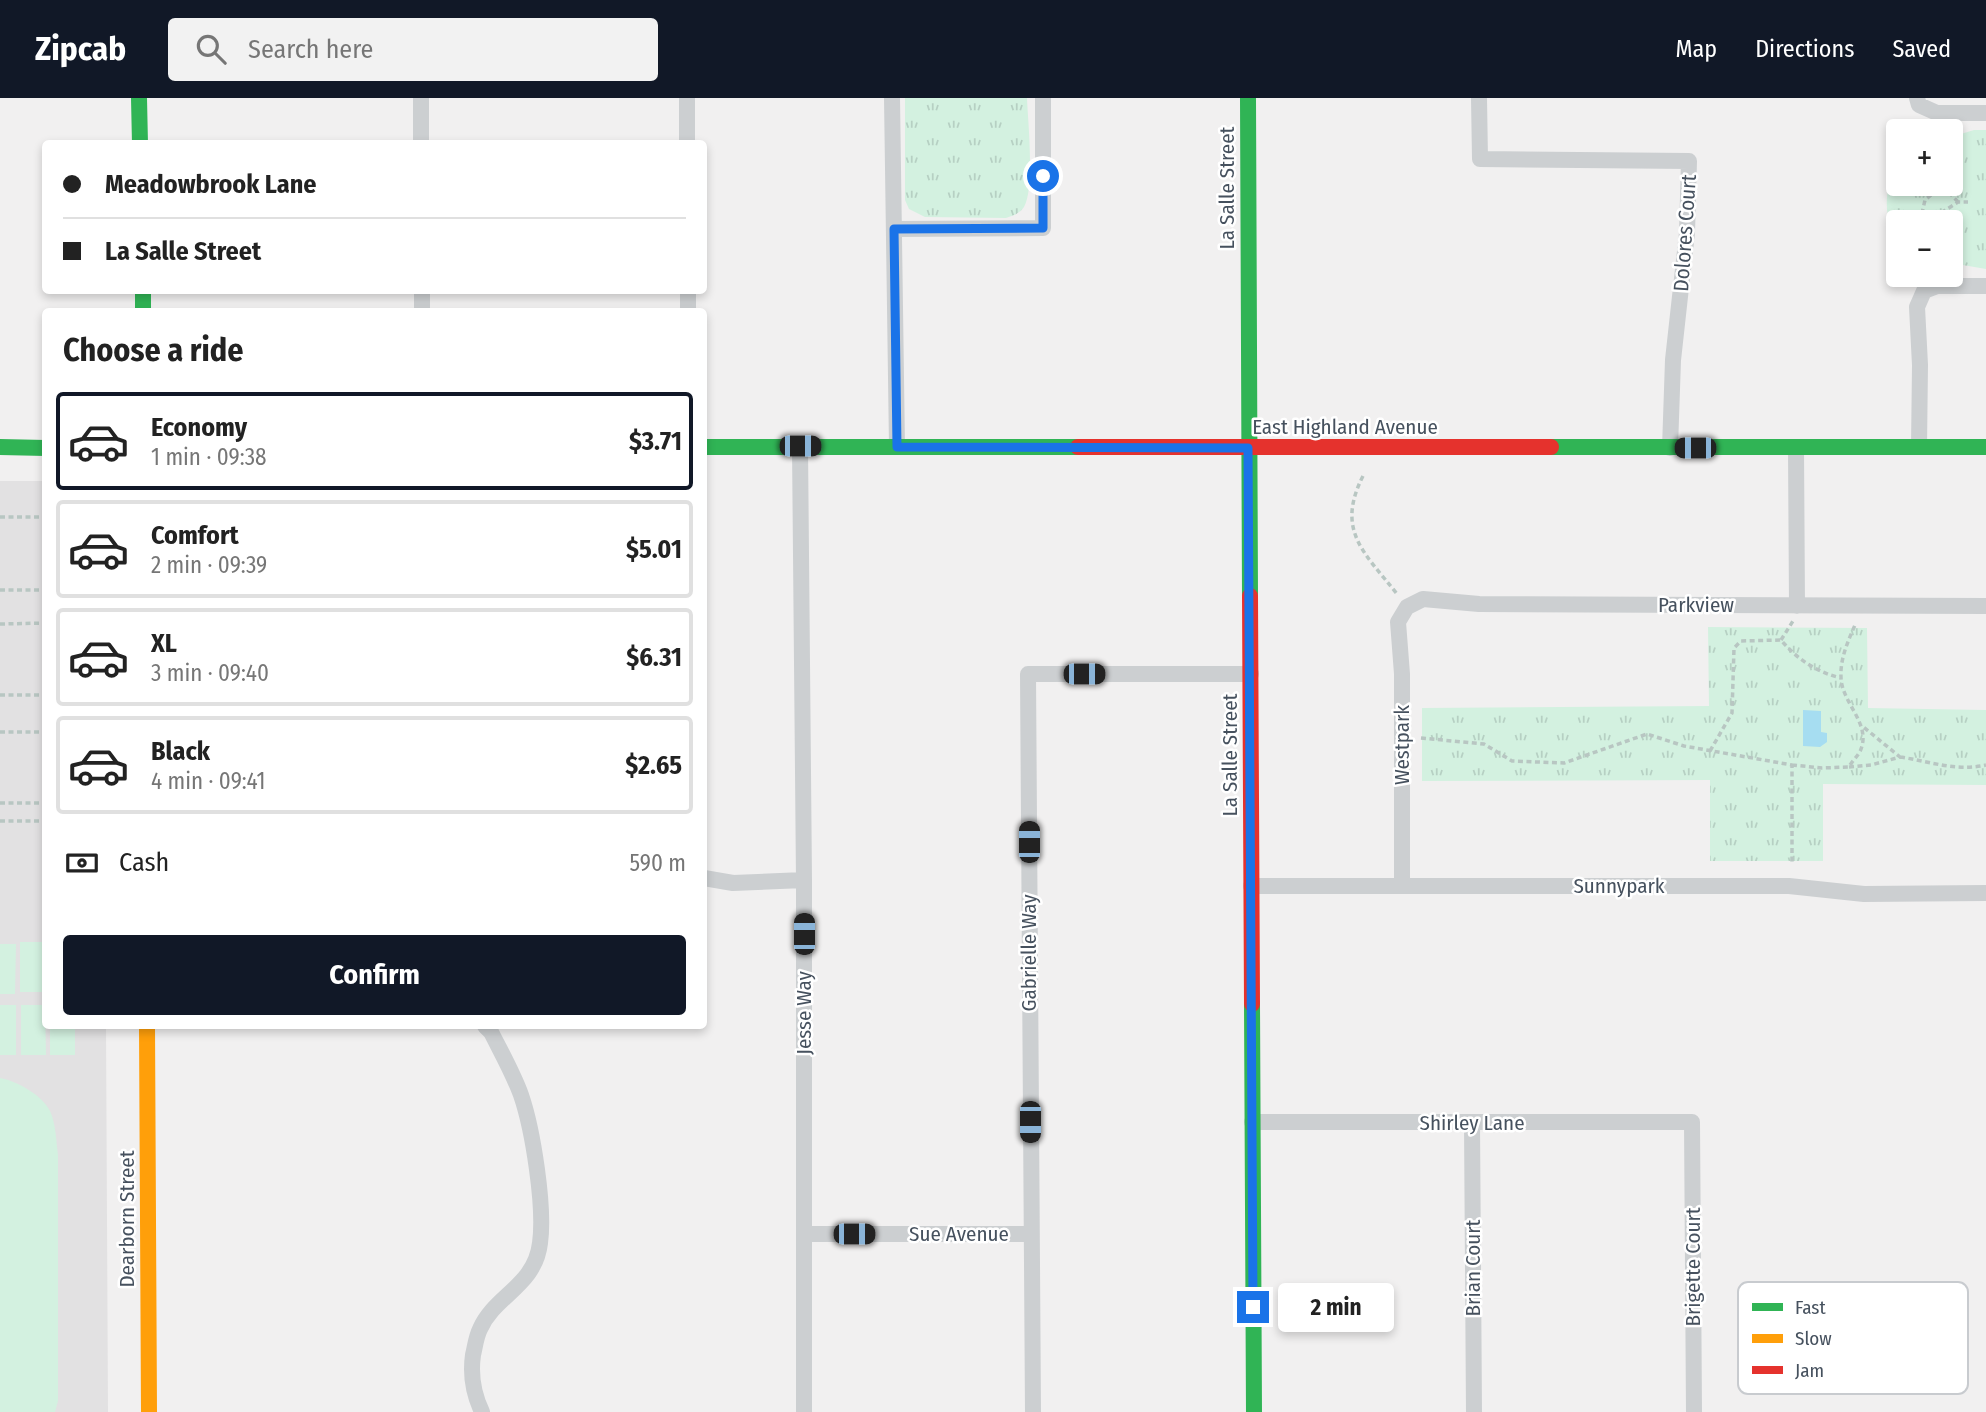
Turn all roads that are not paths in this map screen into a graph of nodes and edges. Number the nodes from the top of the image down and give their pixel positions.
1 (139, 98) edge
2 (421, 98) edge
3 (687, 98) edge
4 (892, 98) edge
5 (1043, 98) edge
6 (1248, 98) edge
7 (1479, 98) edge
8 (1917, 98) edge
9 (1986, 113) edge
10 (140, 140) edge
11 (421, 140) edge
12 (687, 140) edge
13 (894, 229) junction
14 (1986, 286) edge
15 (800, 446) junction
16 (0, 447) edge
17 (707, 447) edge
18 (897, 447) junction
19 (1919, 447) junction
20 (1986, 447) edge
21 (42, 448) edge
22 (1248, 448) junction
23 (1670, 448) junction
24 (1796, 449) junction
25 (1797, 606) junction
26 (1986, 606) edge
27 (1407, 607) joint
28 (1251, 674) junction
29 (707, 879) edge
30 (804, 880) junction
31 (1251, 886) junction
32 (1402, 886) junction
33 (1986, 893) edge
34 (147, 1029) edge
35 (488, 1029) edge
36 (1252, 1122) junction
37 (1692, 1122) joint
38 (1472, 1123) junction
39 (803, 1234) junction
40 (1031, 1234) junction
41 (149, 1412) edge
42 (482, 1412) edge
43 (804, 1412) edge
44 (1033, 1412) edge
45 (1254, 1412) edge
46 (1474, 1412) edge
47 (1694, 1412) edge

1 - 10 street
2 - 11 street
3 - 12 street
4 - 13 street
5 - 13 street
6 - 22 street, La Salle Street
7 - 23 street, Dolores Court
8 - 9 street
13 - 18 street
14 - 19 street
15 - 17 street, East Highland Avenue
15 - 18 street, East Highland Avenue
15 - 30 street, Jesse Way
16 - 21 street
18 - 22 street, East Highland Avenue
19 - 20 street, East Highland Avenue
19 - 24 street, East Highland Avenue
22 - 23 street, East Highland Avenue
22 - 28 street, La Salle Street
23 - 24 street, East Highland Avenue
24 - 25 street
25 - 26 street, Parkview
25 - 27 street, Parkview
27 - 32 street, Westpark
28 - 31 street, La Salle Street
28 - 40 street, Gabrielle Way
29 - 30 street
30 - 39 street, Jesse Way
31 - 32 street, Sunnypark
31 - 36 street, La Salle Street
32 - 33 street, Sunnypark
34 - 41 street, Dearborn Street
35 - 42 street
36 - 38 street, Shirley Lane
36 - 45 street, La Salle Street
37 - 38 street, Shirley Lane
37 - 47 street, Brigette Court
38 - 46 street, Brian Court
39 - 40 street, Sue Avenue
39 - 43 street, Jesse Way
40 - 44 street, Gabrielle Way

